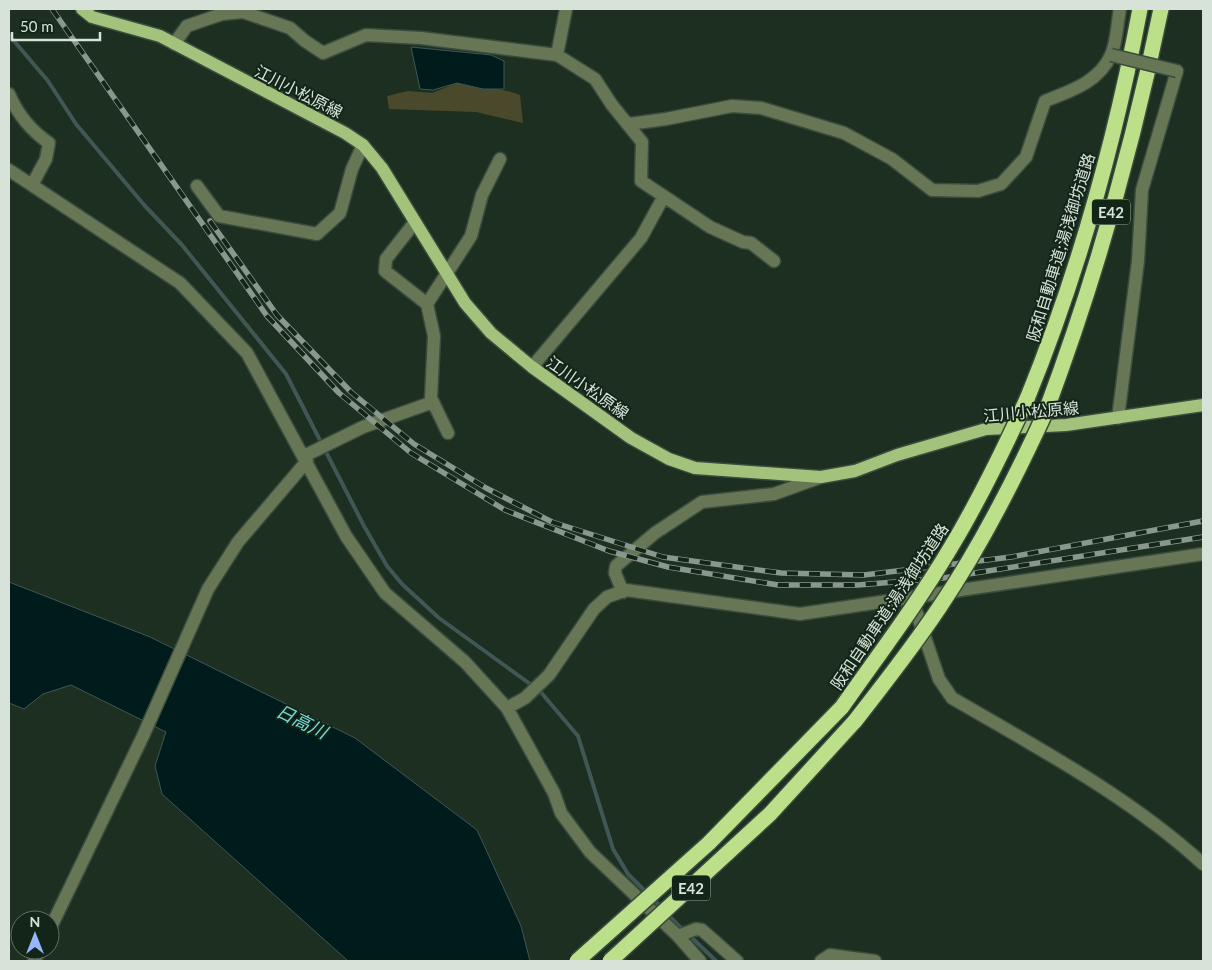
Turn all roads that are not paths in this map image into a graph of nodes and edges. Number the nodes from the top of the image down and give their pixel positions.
1 (82, 9) edge
2 (566, 9) edge
3 (1120, 9) edge
4 (1140, 9) edge
5 (1161, 9) edge
6 (234, 11) edge
7 (174, 44) junction
8 (557, 55) junction
9 (1111, 55) junction
10 (9, 94) edge
11 (628, 124) junction
12 (363, 145) junction
13 (500, 158) dead end
14 (9, 170) edge
15 (32, 185) junction
16 (197, 186) dead end
17 (664, 196) junction
18 (415, 222) junction
19 (774, 261) dead end
20 (447, 274) junction
21 (428, 304) junction
22 (532, 368) junction
23 (433, 402) junction
24 (1203, 405) edge
25 (1118, 418) junction
26 (448, 433) dead end
27 (305, 459) junction
28 (821, 477) junction
29 (1203, 554) edge
30 (623, 592) junction
31 (911, 597) junction
32 (507, 708) junction
33 (1203, 864) edge
34 (59, 910) edge
35 (678, 936) junction
36 (577, 961) edge
37 (610, 961) edge
38 (700, 961) edge
39 (737, 961) edge
40 (821, 961) edge
41 (875, 961) edge

1 - 7 main road, 江川小松原線
2 - 8 street
3 - 9 street
4 - 36 highway, 阪和自動車道;湯浅御坊道路 / E42, bridge
5 - 37 highway, E42, bridge
6 - 7 street
6 - 8 street
7 - 12 main road, 江川小松原線
8 - 11 street
9 - 11 street
9 - 25 street, bridge
10 - 15 street
11 - 17 street
12 - 16 street
12 - 18 main road, 江川小松原線
13 - 20 street
14 - 15 street
15 - 27 street
17 - 19 street
17 - 22 street
18 - 20 main road, 江川小松原線
18 - 21 street
20 - 21 street
20 - 22 main road, 江川小松原線
21 - 23 street
22 - 28 main road, 江川小松原線
23 - 26 street
23 - 27 street
24 - 25 main road, 江川小松原線
25 - 28 main road, 江川小松原線
27 - 32 street
27 - 34 street
28 - 30 street
29 - 31 street
30 - 31 street
30 - 32 street
31 - 33 street
32 - 35 street
35 - 38 street
35 - 39 street
40 - 41 street

